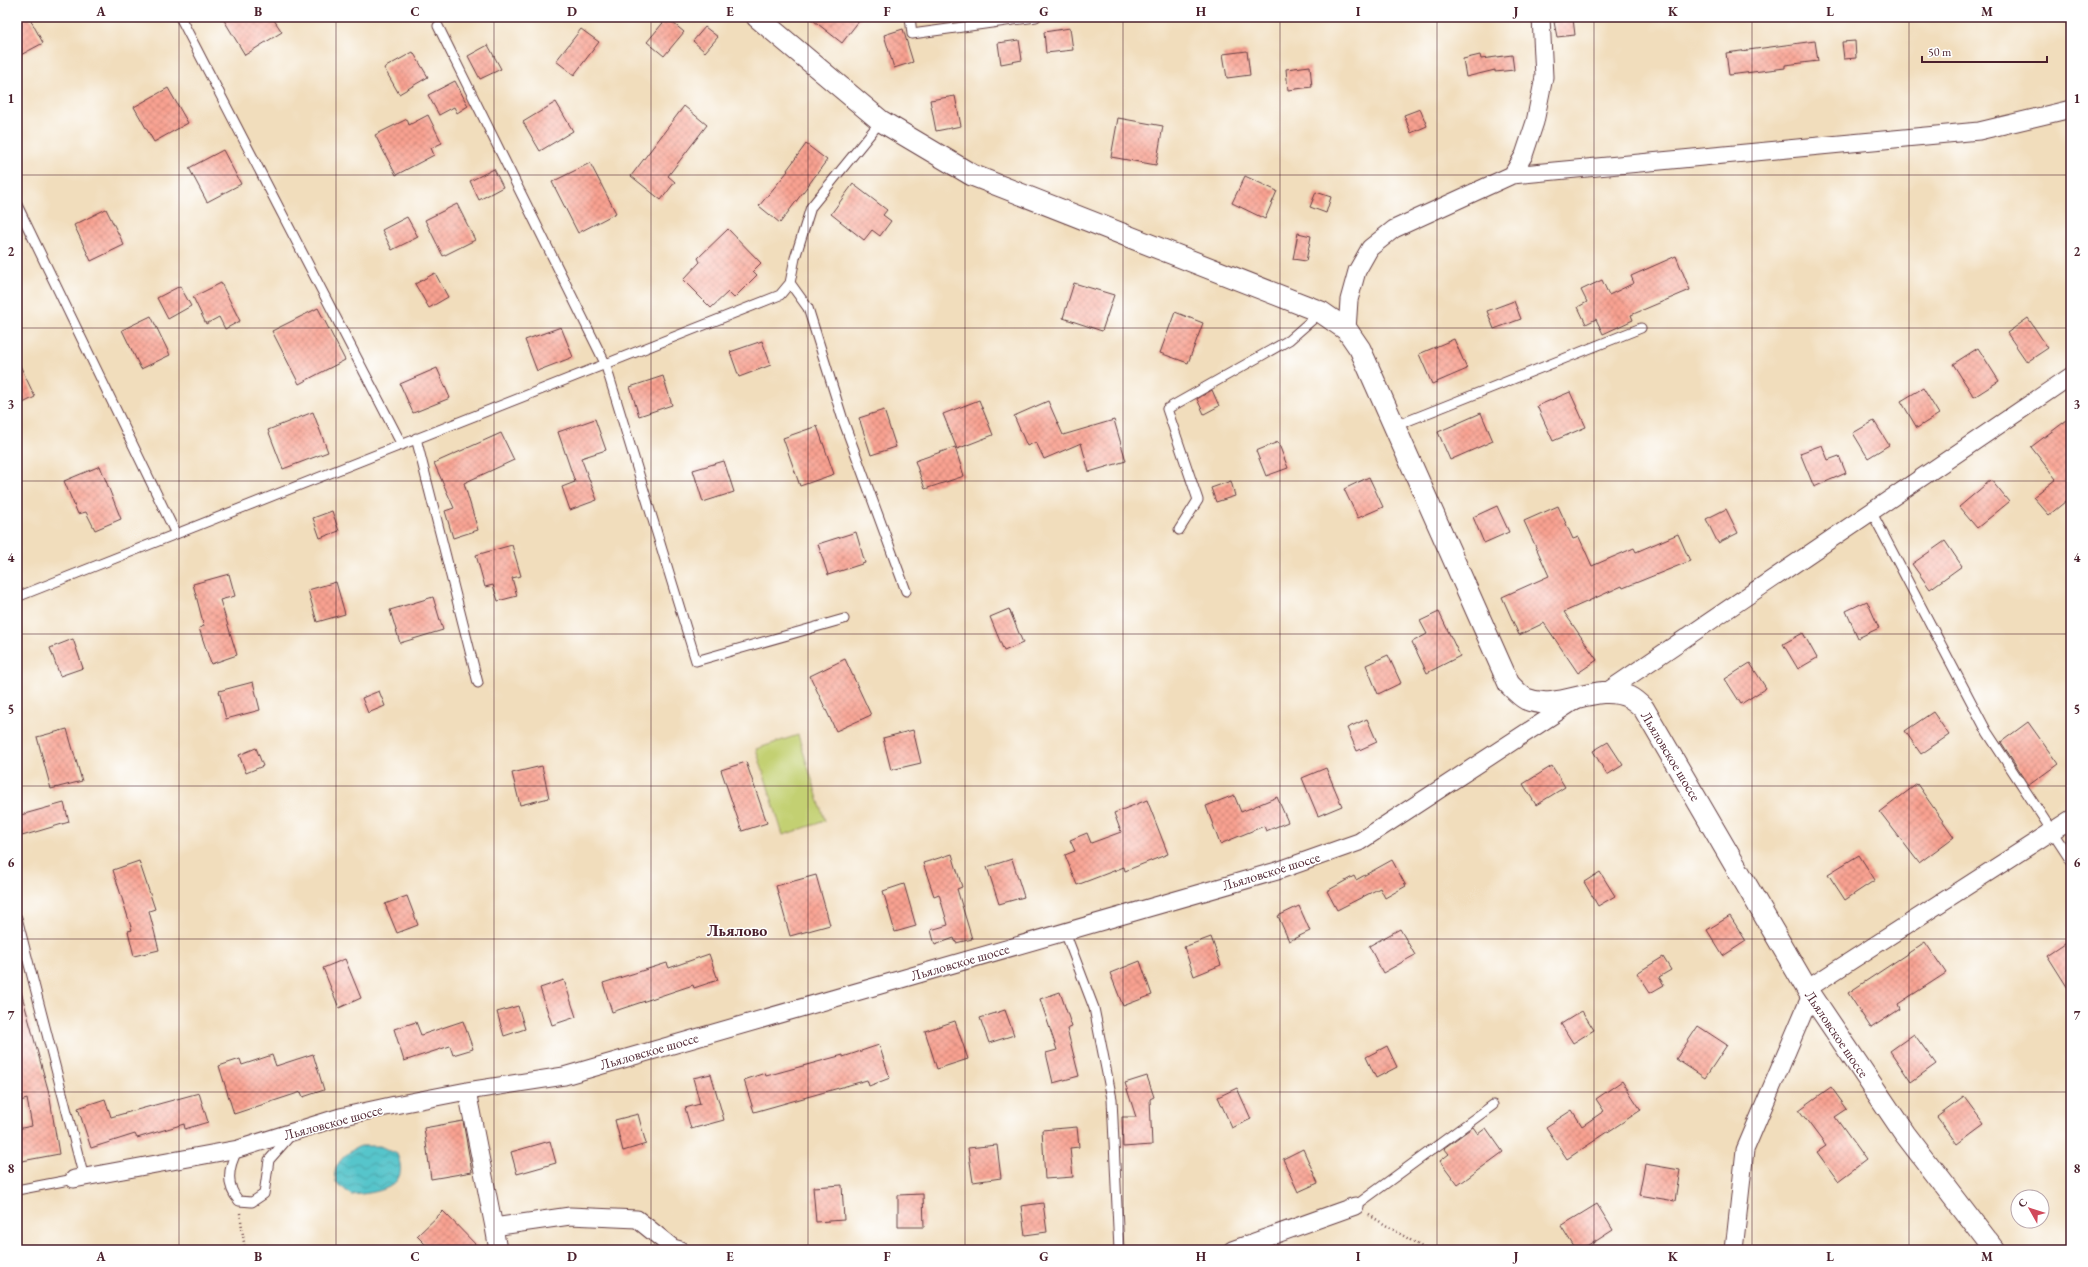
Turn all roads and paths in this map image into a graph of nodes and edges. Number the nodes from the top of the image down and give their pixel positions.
1 (180, 17) edge
2 (757, 17) edge
3 (910, 17) edge
4 (1036, 17) edge
5 (1541, 17) edge
6 (438, 26) dead end
7 (2071, 109) edge
8 (881, 121) junction
9 (1512, 175) junction
10 (17, 205) edge
11 (790, 283) junction
12 (1321, 312) junction
13 (1641, 328) dead end
14 (1347, 330) junction
15 (605, 363) junction
16 (2071, 376) edge
17 (1395, 426) junction
18 (416, 438) junction
19 (402, 445) junction
20 (1871, 511) junction
21 (1179, 530) dead end
22 (176, 534) junction
23 (906, 591) dead end
24 (17, 597) edge
25 (844, 619) dead end
26 (478, 683) dead end
27 (1606, 692) junction
28 (1578, 698) junction
29 (2071, 819) edge
30 (2053, 832) junction
31 (2071, 860) edge
32 (17, 918) edge
33 (1065, 932) junction
34 (1809, 992) junction
35 (467, 1091) junction
36 (1493, 1105) dead end
37 (293, 1132) junction
38 (238, 1149) junction
39 (79, 1178) junction
40 (17, 1190) edge
41 (239, 1201) junction
42 (1355, 1206) junction
43 (494, 1227) junction
44 (245, 1250) edge
45 (498, 1250) edge
46 (680, 1250) edge
47 (1119, 1250) edge
48 (1232, 1250) edge
49 (1427, 1250) edge
50 (1734, 1250) edge
51 (1994, 1250) edge

1 - 19 lane
2 - 8 street
3 - 4 lane
5 - 9 street
6 - 15 lane
7 - 9 street
8 - 11 lane
8 - 12 street
9 - 14 street
10 - 22 lane
11 - 15 lane
11 - 23 lane
12 - 14 street
12 - 21 lane
13 - 17 lane
14 - 17 street
15 - 18 lane
15 - 25 lane
16 - 20 street
17 - 28 street
18 - 19 lane
18 - 26 lane
19 - 22 lane
20 - 27 street
20 - 30 lane
22 - 24 lane
27 - 28 street, Льяловское шоссе
27 - 34 street, Льяловское шоссе
28 - 33 street, Льяловское шоссе
29 - 30 street
30 - 31 lane
30 - 34 street
32 - 39 lane
33 - 35 street, Льяловское шоссе
33 - 47 lane
34 - 50 street
34 - 51 street, Льяловское шоссе
35 - 37 street, Льяловское шоссе
35 - 43 street
36 - 42 lane
37 - 38 street, Льяловское шоссе
37 - 41 lane
38 - 39 street, Льяловское шоссе
38 - 41 lane
39 - 40 lane
41 - 44 path
42 - 48 street
42 - 49 path
43 - 45 street
43 - 46 street

